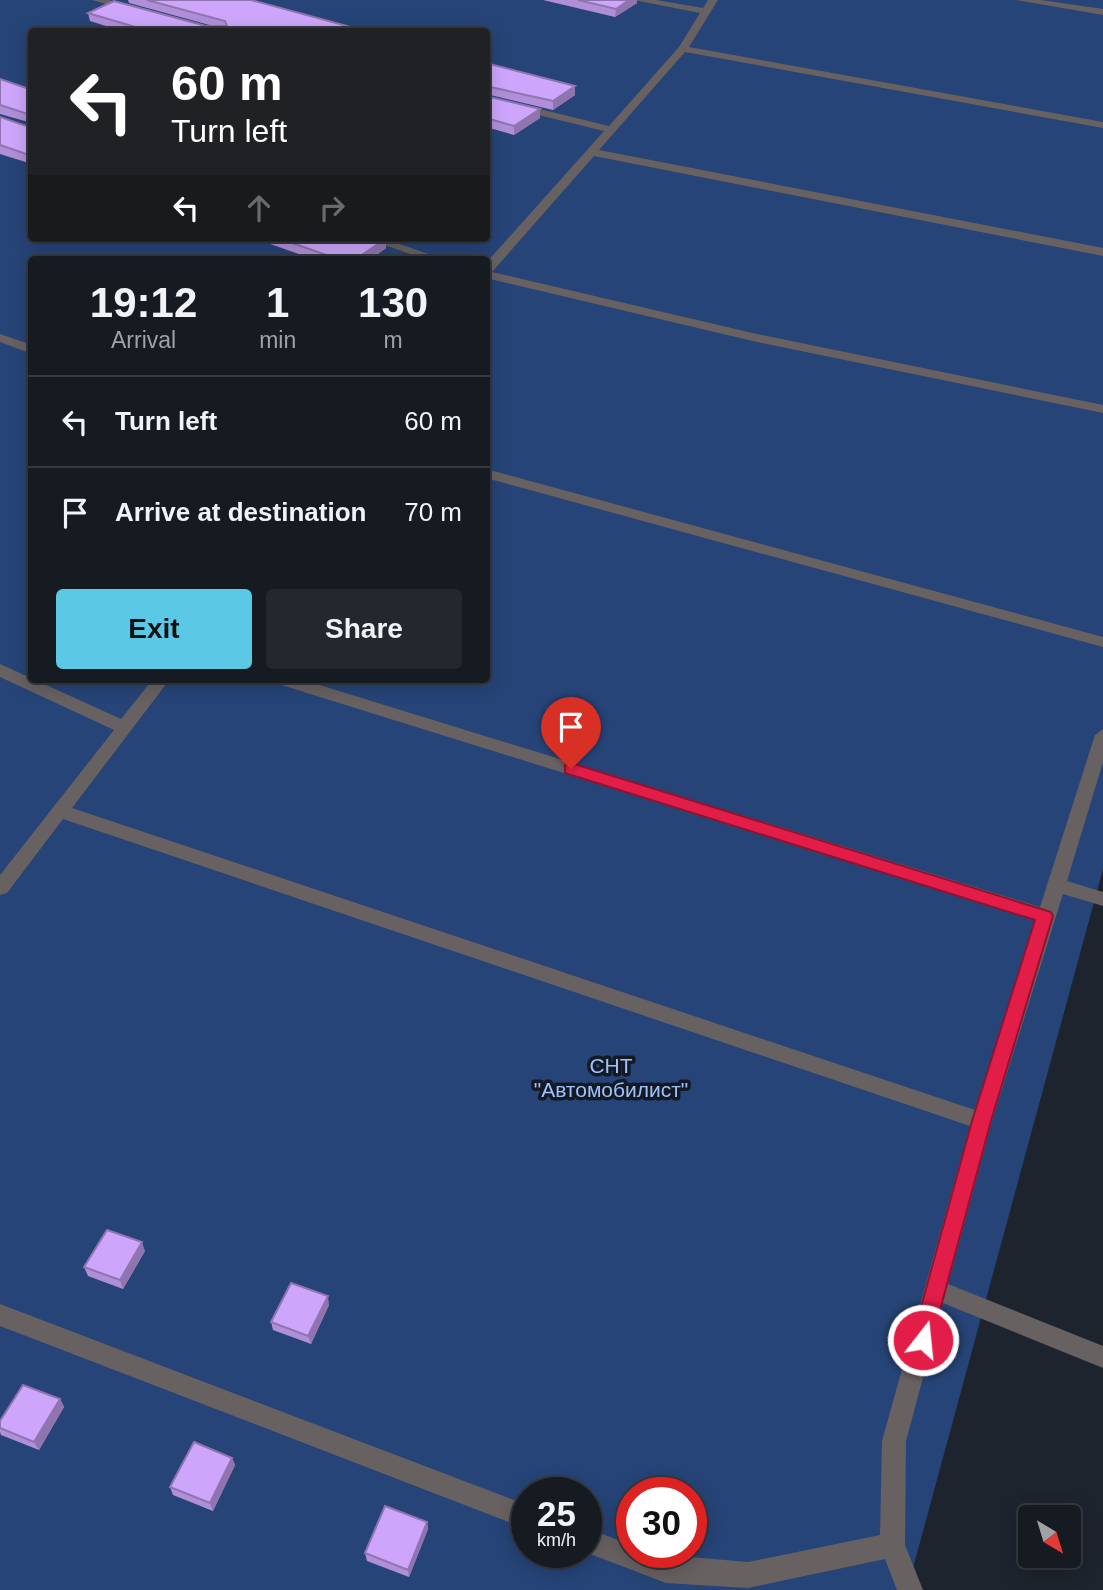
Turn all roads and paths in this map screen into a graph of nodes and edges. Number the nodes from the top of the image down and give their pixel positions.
1 (97, 0) edge
2 (639, 0) edge
3 (713, 0) edge
4 (1021, 0) edge
5 (706, 11) junction
6 (1103, 12) edge
7 (146, 13) edge
8 (683, 49) junction
9 (490, 100) edge
10 (1103, 125) edge
11 (611, 130) junction
12 (591, 152) junction
13 (383, 242) edge
14 (1103, 252) edge
15 (427, 256) edge
16 (490, 267) edge
17 (490, 273) edge
18 (0, 338) edge
19 (28, 348) edge
20 (1103, 409) edge
21 (490, 474) edge
22 (1103, 642) edge
23 (0, 670) edge
24 (28, 683) edge
25 (28, 683) edge
26 (159, 683) edge
27 (294, 683) edge
28 (125, 728) junction
29 (1103, 735) edge
30 (60, 811) junction
31 (1054, 884) junction
32 (0, 888) edge
33 (1103, 899) edge
34 (1045, 916) junction
35 (982, 1121) junction
36 (937, 1290) junction
37 (0, 1315) edge
38 (1103, 1357) edge
39 (511, 1511) edge
40 (892, 1545) junction
41 (602, 1546) edge
42 (910, 1590) edge

1 - 7 street
2 - 5 street
3 - 5 street
4 - 6 street
5 - 8 street
8 - 10 street
8 - 11 street
9 - 11 street
11 - 12 street
12 - 14 street
12 - 16 street
13 - 15 street
17 - 20 street
18 - 19 street
21 - 22 street
23 - 25 street
24 - 28 street
26 - 28 street
27 - 34 street
28 - 30 street
29 - 31 street
30 - 32 street
30 - 35 street
31 - 33 street
31 - 34 street
34 - 35 street
35 - 36 street
36 - 38 street
36 - 40 street
37 - 39 street
40 - 41 street
40 - 42 street

